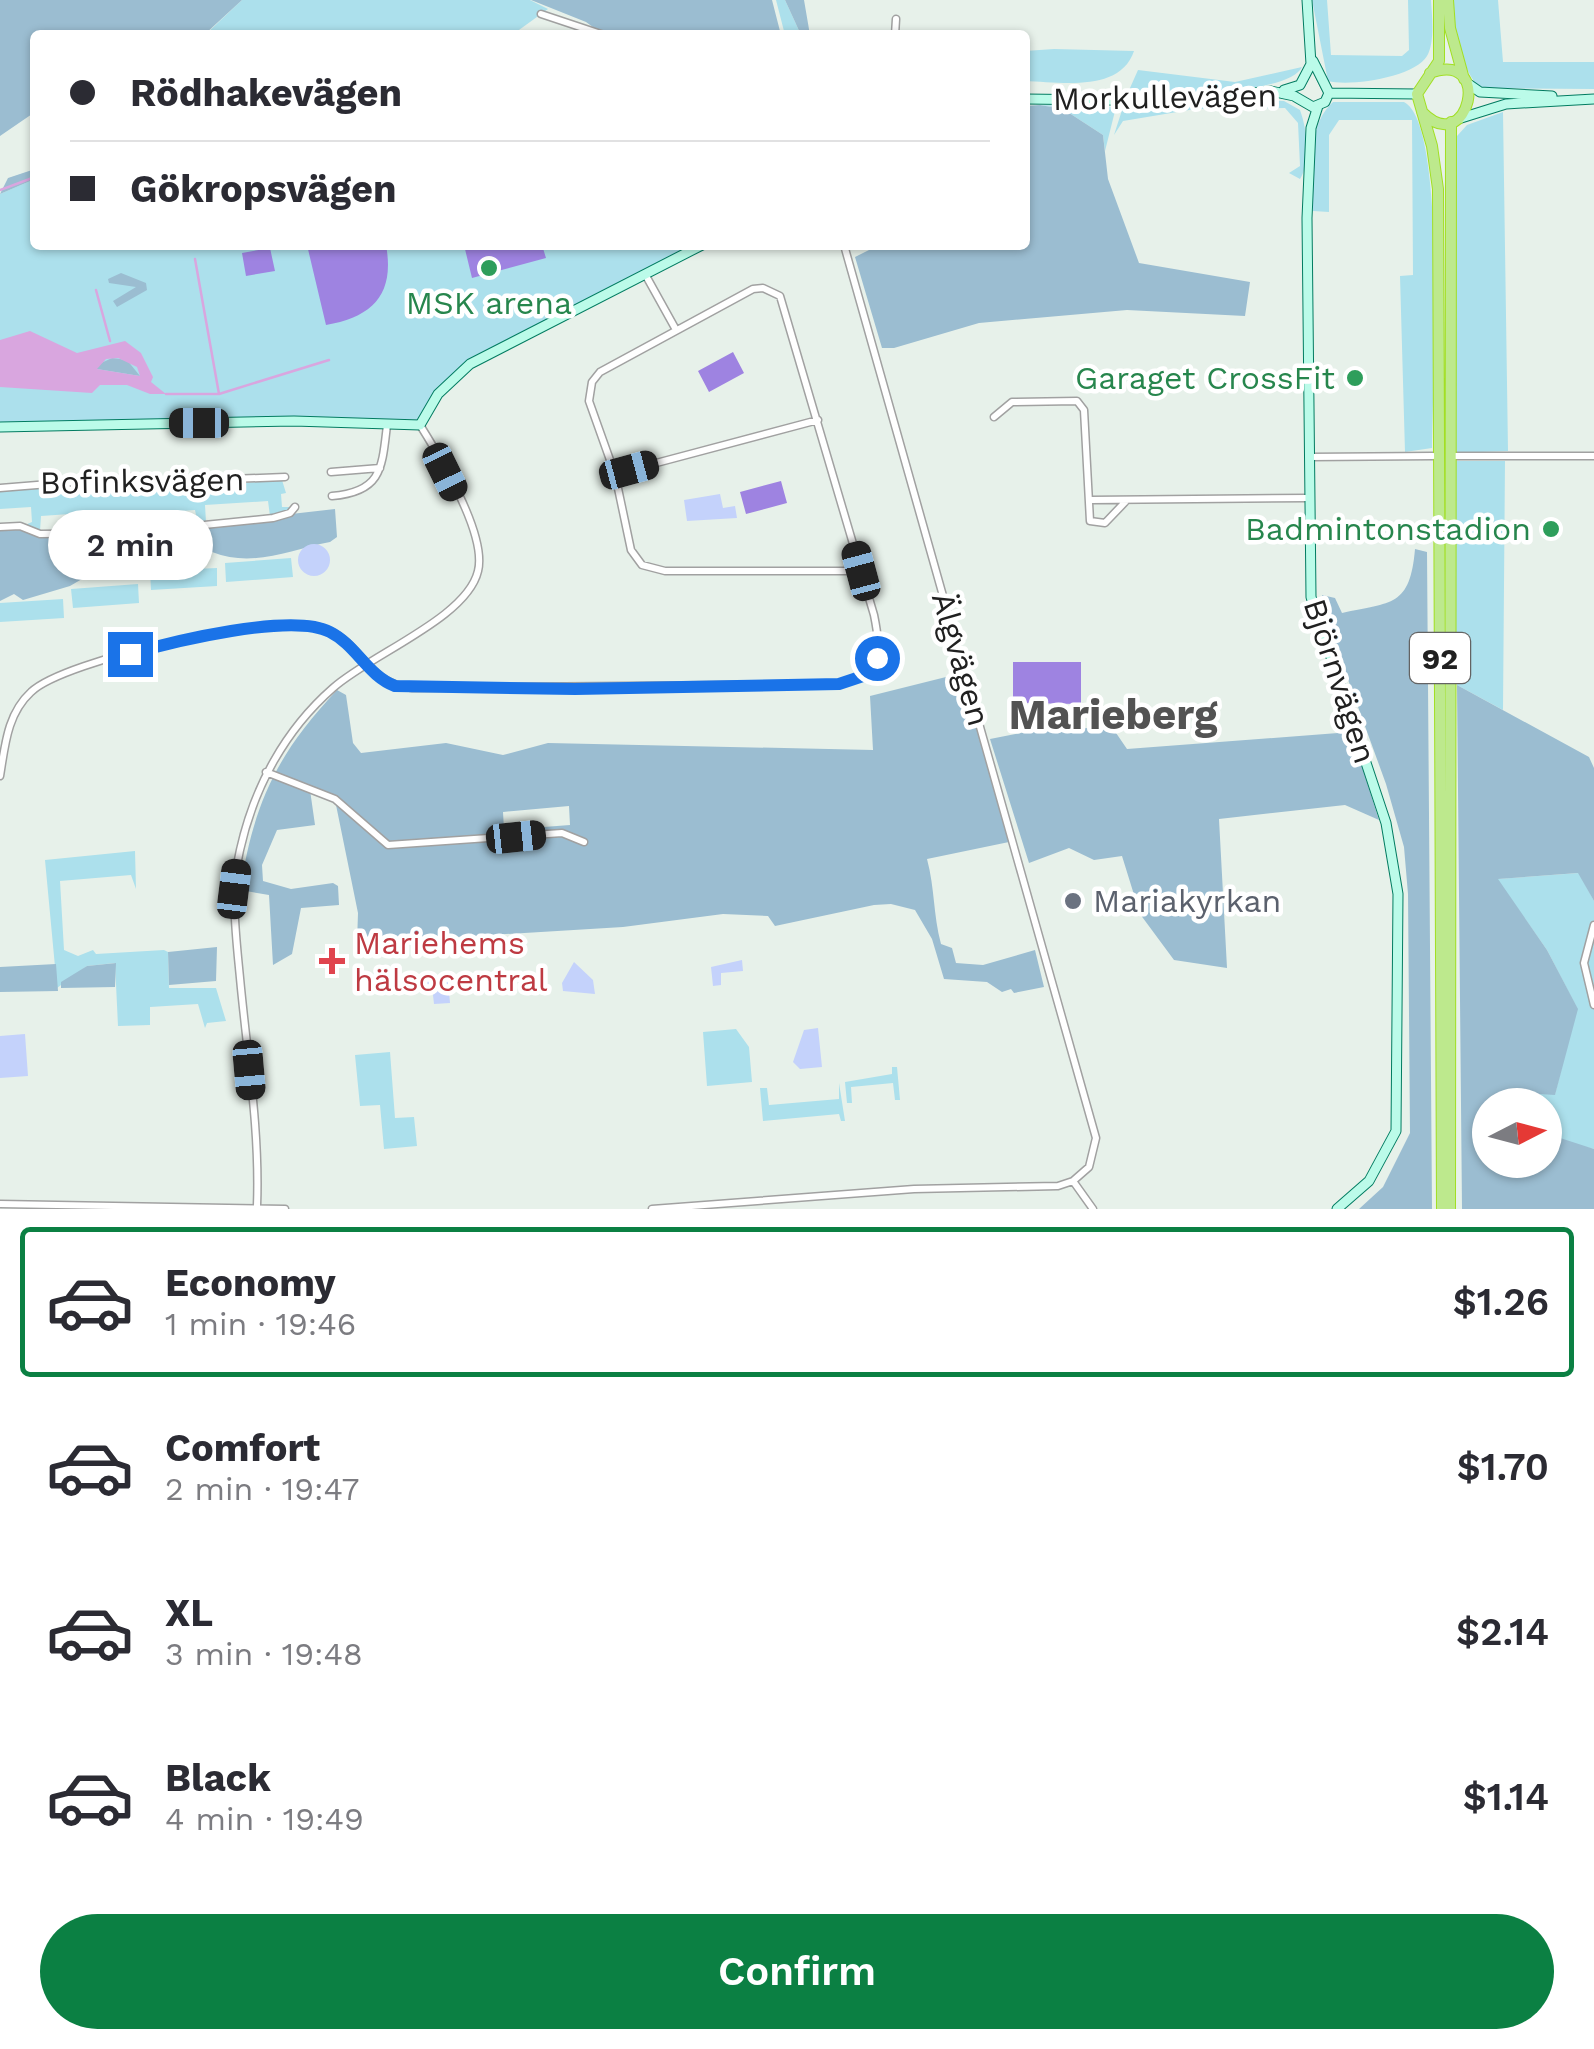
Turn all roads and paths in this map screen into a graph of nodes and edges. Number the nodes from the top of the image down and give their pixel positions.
1 (1307, 0) edge
2 (1439, 0) edge
3 (1448, 0) edge
4 (542, 14) dead end
5 (896, 19) dead end
6 (589, 30) edge
7 (896, 30) edge
8 (1311, 55) junction
9 (1430, 74) junction
10 (1321, 78) junction
11 (1466, 81) junction
12 (1302, 82) junction
13 (1271, 92) junction
14 (1329, 93) junction
15 (1417, 94) junction
16 (1560, 98) junction
17 (1030, 99) edge
18 (1594, 99) edge
19 (1303, 103) junction
20 (1318, 106) junction
21 (1420, 110) junction
22 (1454, 121) junction
23 (1311, 128) junction
24 (692, 250) edge
25 (845, 250) edge
26 (644, 274) junction
27 (674, 328) junction
28 (994, 417) dead end
29 (818, 420) junction
30 (387, 425) junction
31 (420, 425) junction
32 (0, 427) edge
33 (1433, 456) dead end
34 (1451, 456) dead end
35 (1594, 456) edge
36 (1308, 457) junction
37 (380, 468) junction
38 (331, 472) dead end
39 (615, 474) junction
40 (285, 477) dead end
41 (0, 488) edge
42 (332, 496) dead end
43 (1309, 498) junction
44 (1090, 500) junction
45 (1128, 500) junction
46 (295, 506) dead end
47 (0, 527) edge
48 (861, 571) junction
49 (364, 662) junction
50 (266, 772) junction
51 (0, 776) edge
52 (584, 842) dead end
53 (1594, 925) edge
54 (1592, 991) edge
55 (1594, 1006) edge
56 (1074, 1181) junction
57 (0, 1204) edge
58 (257, 1206) junction
59 (285, 1209) edge
60 (652, 1209) edge
61 (1093, 1209) edge
62 (1337, 1209) edge
63 (1442, 1209) edge
64 (1450, 1209) edge

1 - 8 street, Björnvägen
2 - 9 highway
3 - 11 highway
4 - 6 street
5 - 7 street
8 - 10 street, Björnvägen
8 - 12 street, Björnvägen
9 - 11 highway
9 - 15 highway
10 - 12 street
10 - 14 street, Björnvägen
11 - 16 street
11 - 22 highway
12 - 13 street
12 - 19 street, Björnvägen
13 - 17 street, Morkullevägen
13 - 19 street, Morkullevägen
14 - 15 street
14 - 20 street, Björnvägen
15 - 21 highway
16 - 18 street
16 - 22 street
19 - 20 street
19 - 23 street, Björnvägen
20 - 23 street, Björnvägen
21 - 22 highway
21 - 63 highway, 92
22 - 64 highway, 92
23 - 36 street, Björnvägen
24 - 26 street
25 - 56 street, Älgvägen
26 - 27 street
26 - 31 street
27 - 29 street
27 - 39 street
28 - 44 street
29 - 39 street
29 - 48 street
30 - 31 street, Bofinksvägen
30 - 32 street, Bofinksvägen
30 - 37 street
31 - 49 street
33 - 36 street
34 - 35 street
36 - 43 street, Björnvägen
37 - 38 street
37 - 42 street
39 - 48 street
40 - 41 street, Bofinksvägen
43 - 45 street
43 - 62 street, Björnvägen
44 - 45 street
44 - 45 street
46 - 47 street, Bofinksvägen
48 - 49 street
49 - 50 street
49 - 51 street
50 - 52 street
50 - 58 street
53 - 54 street
54 - 55 street
56 - 60 street
56 - 61 street
57 - 58 street
58 - 59 street

